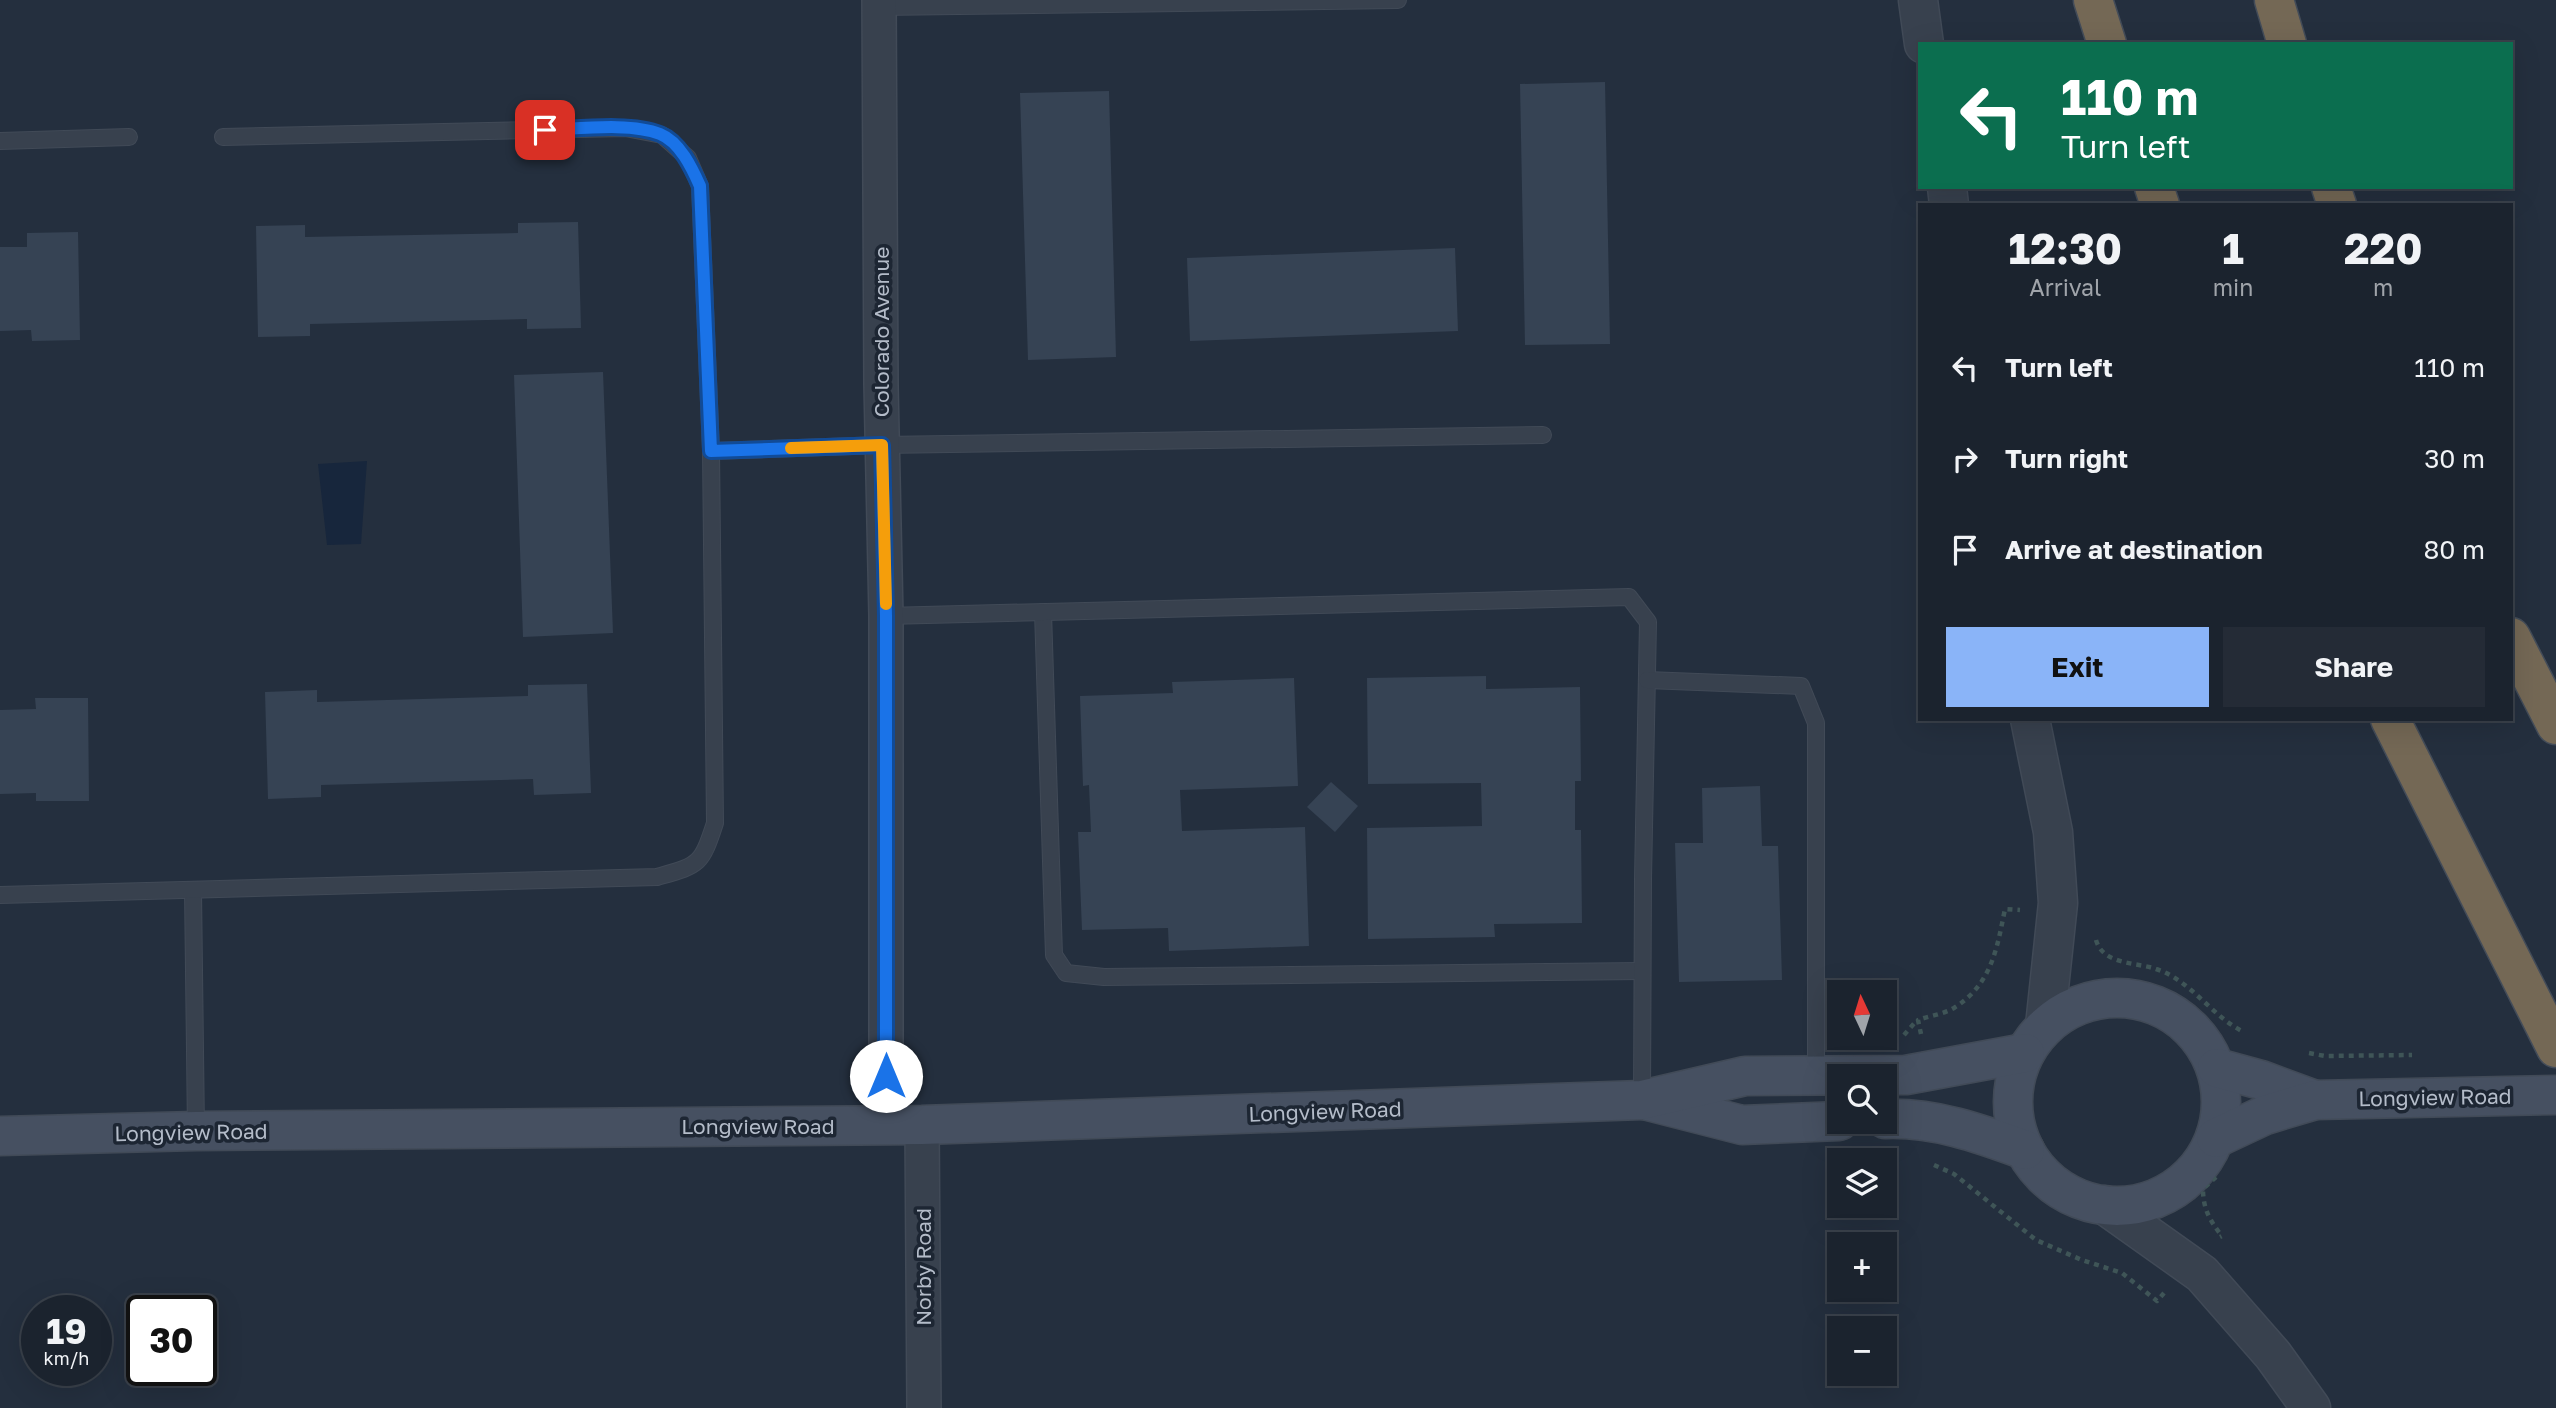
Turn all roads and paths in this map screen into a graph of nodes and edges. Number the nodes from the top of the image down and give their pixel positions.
1 (1398, 0) edge
2 (1918, 0) edge
3 (2093, 0) edge
4 (2274, 0) edge
5 (879, 3) edge
6 (1924, 42) edge
7 (2106, 42) edge
8 (2286, 42) edge
9 (129, 137) dead end
10 (223, 137) dead end
11 (0, 141) edge
12 (1543, 435) dead end
13 (882, 445) junction
14 (711, 451) junction
15 (1043, 612) junction
16 (886, 616) junction
17 (2513, 641) edge
18 (1647, 680) junction
19 (2031, 721) edge
20 (2391, 721) edge
21 (2556, 725) edge
22 (193, 890) junction
23 (0, 895) edge
24 (2056, 914) junction
25 (1642, 971) junction
26 (2255, 1037) dead end
27 (2035, 1040) junction
28 (2556, 1048) edge
29 (2302, 1052) dead end
30 (2408, 1055) dead end
31 (2217, 1068) junction
32 (1924, 1071) junction
33 (1816, 1075) junction
34 (2556, 1095) edge
35 (1642, 1100) junction
36 (2315, 1100) junction
37 (1897, 1119) edge
38 (1924, 1120) junction
39 (1827, 1121) edge
40 (904, 1125) junction
41 (196, 1131) junction
42 (0, 1136) edge
43 (2025, 1150) junction
44 (2218, 1156) junction
45 (2105, 1205) junction
46 (2191, 1266) junction
47 (924, 1408) edge
48 (2311, 1408) edge

1 - 5 lane
2 - 6 street
3 - 7 highway
4 - 8 highway
5 - 13 street, Colorado Avenue
9 - 11 lane
10 - 14 lane
12 - 13 lane
13 - 14 lane
13 - 16 street, Colorado Avenue
14 - 22 lane
15 - 16 lane
15 - 18 lane
15 - 25 lane
16 - 40 street, Colorado Avenue
17 - 21 highway
18 - 25 lane
18 - 33 lane
19 - 24 street
20 - 28 highway
22 - 23 lane
22 - 41 lane
24 - 26 path
24 - 27 street
24 - 32 path
25 - 35 lane
27 - 31 main road
27 - 32 main road, Longview Road
27 - 43 main road
29 - 30 path
31 - 36 main road, Longview Road
31 - 44 main road
32 - 33 main road, Longview Road
33 - 35 main road, Longview Road
34 - 36 main road, Longview Road
35 - 39 main road, Longview Road
35 - 40 main road, Longview Road
36 - 44 main road, Longview Road
37 - 38 main road
38 - 43 main road
38 - 46 path
40 - 41 main road, Longview Road
40 - 47 street, Norby Road
41 - 42 main road, Longview Road
43 - 45 main road
44 - 45 main road
44 - 46 path
45 - 46 street
46 - 48 street

